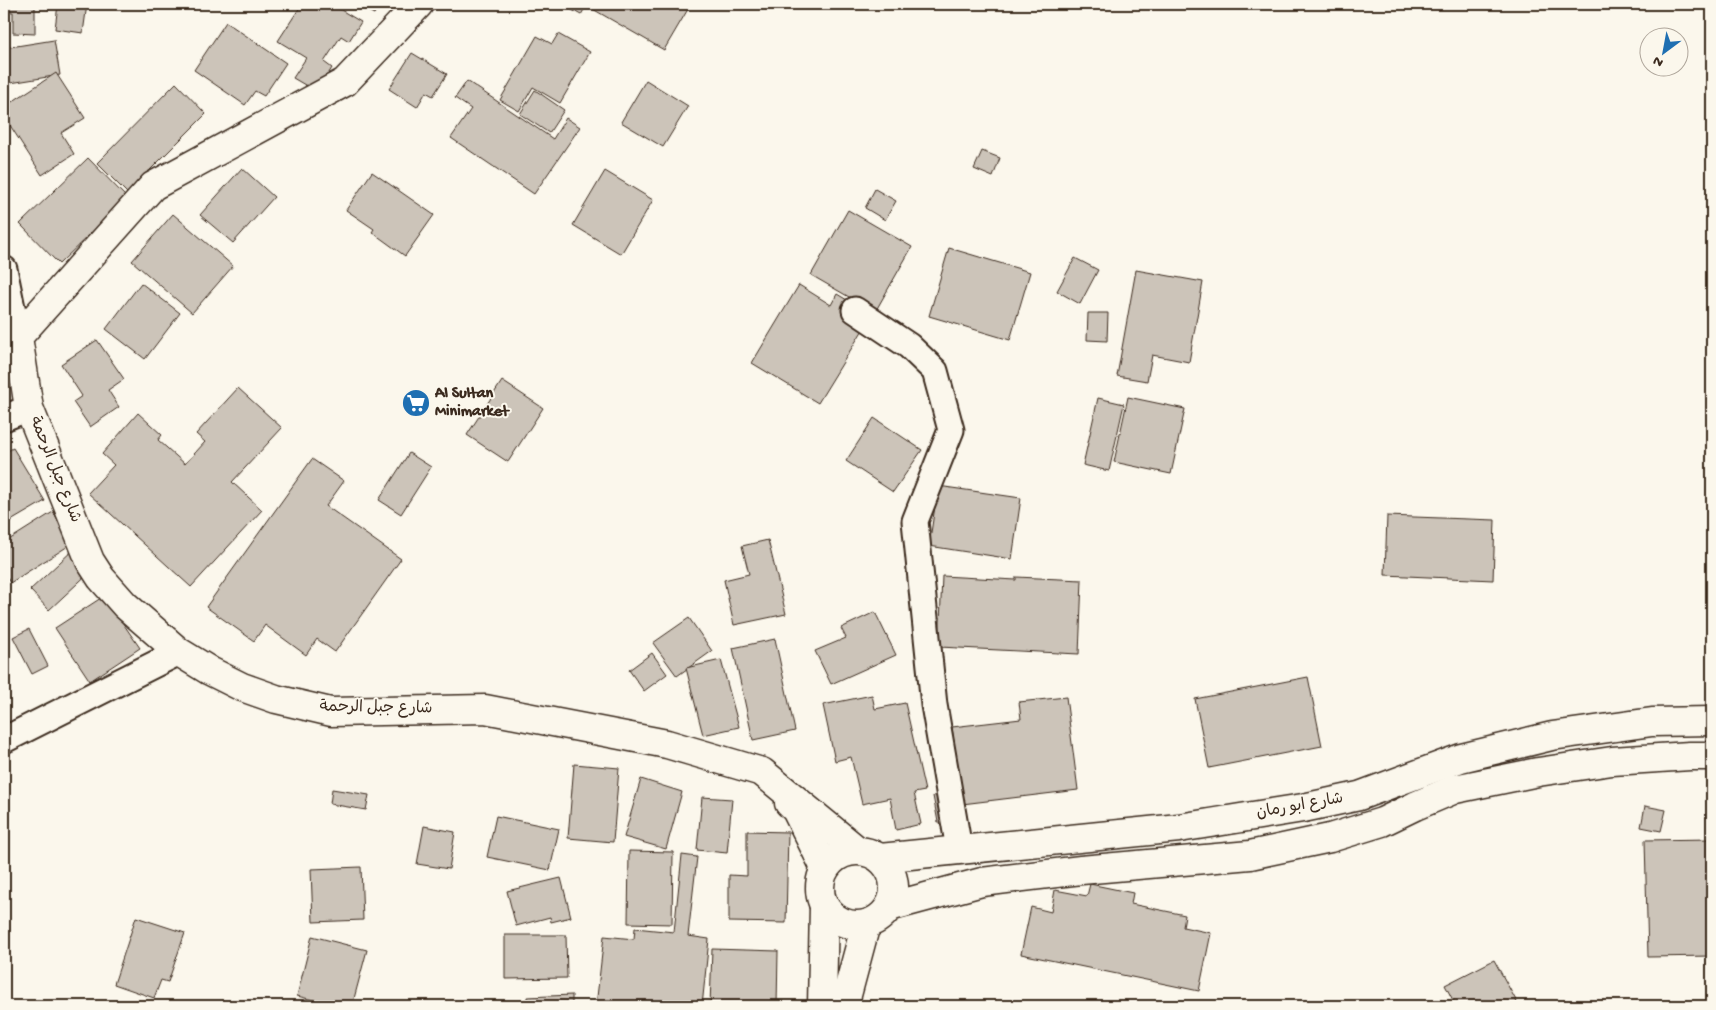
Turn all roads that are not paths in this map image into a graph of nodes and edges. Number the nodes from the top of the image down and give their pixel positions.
1 (418, 4) edge
2 (4, 269) edge
3 (855, 310) dead end
4 (18, 338) junction
5 (29, 408) junction
6 (4, 418) edge
7 (180, 652) junction
8 (1712, 721) edge
9 (4, 740) edge
10 (1712, 756) edge
11 (762, 772) junction
12 (959, 849) junction
13 (869, 854) junction
14 (825, 868) junction
15 (824, 905) junction
16 (888, 907) junction
17 (866, 924) junction
18 (822, 1006) edge
19 (844, 1006) edge

1 - 4 main road
2 - 4 street
3 - 12 street
4 - 5 main road, شارع جبل الرحمة
5 - 6 street
5 - 7 main road, شارع جبل الرحمة
7 - 9 street
7 - 11 main road, شارع جبل الرحمة
8 - 12 main road, شارع ابو رمان
10 - 16 main road, شارع ابو رمان
11 - 13 main road
11 - 14 main road
12 - 13 main road, شارع ابو رمان
13 - 14 main road
13 - 16 main road
14 - 15 main road
15 - 17 main road
15 - 18 main road
16 - 17 main road
17 - 19 main road

